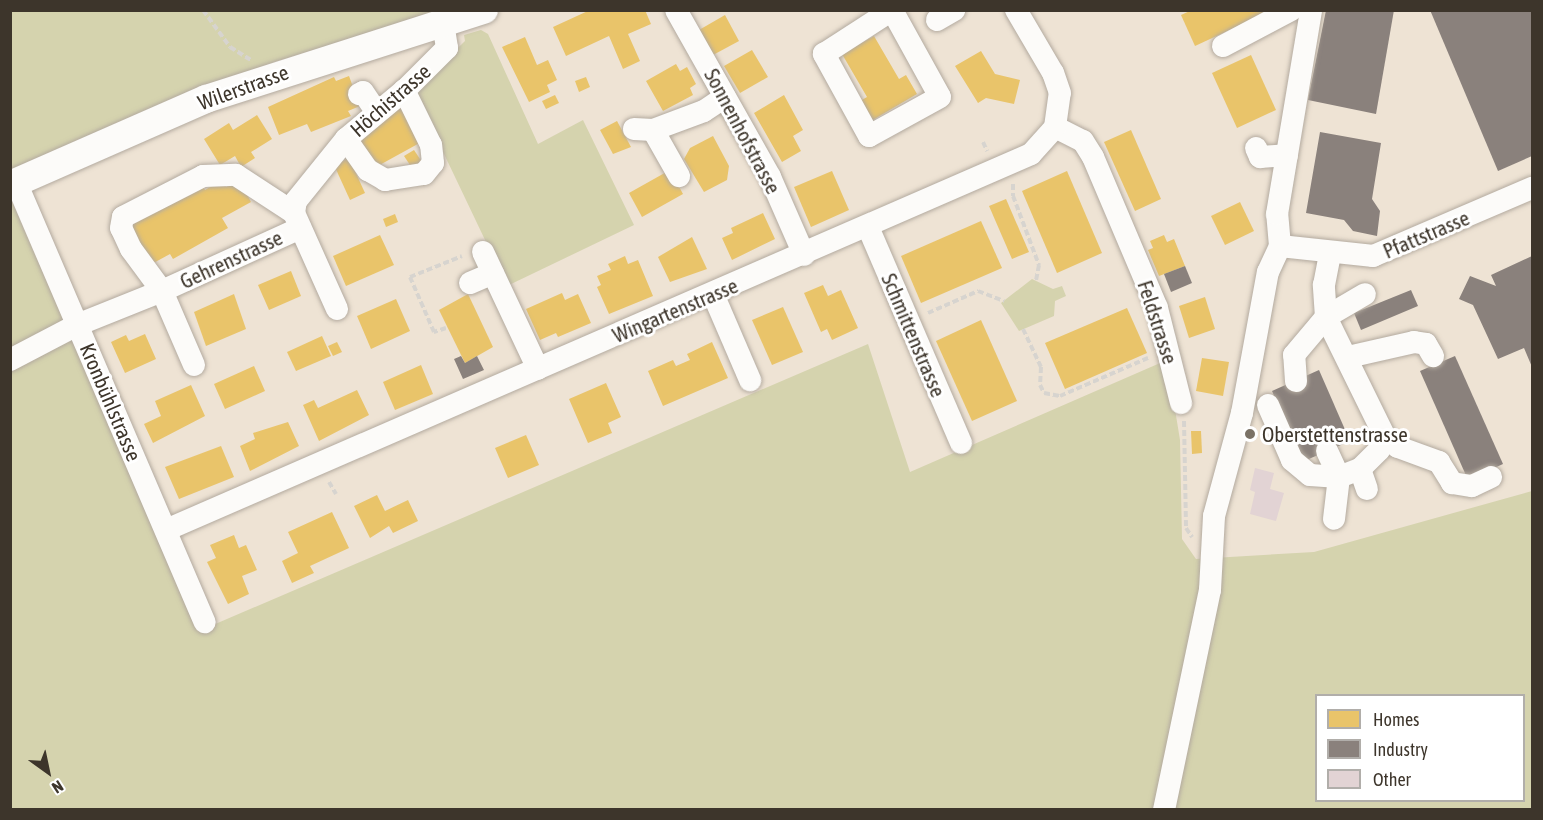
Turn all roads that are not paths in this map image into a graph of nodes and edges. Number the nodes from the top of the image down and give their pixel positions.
1 (484, 10) edge
2 (676, 10) edge
3 (1016, 10) edge
4 (1291, 10) edge
5 (1306, 10) edge
6 (892, 11) edge
7 (1311, 11) edge
8 (443, 23) junction
9 (1223, 46) dead end
10 (404, 90) junction
11 (359, 94) dead end
12 (725, 97) junction
13 (376, 111) junction
14 (1055, 127) junction
15 (346, 139) junction
16 (1256, 148) dead end
17 (1287, 155) junction
18 (678, 176) dead end
19 (13, 184) edge
20 (1533, 189) edge
21 (297, 214) junction
22 (868, 227) junction
23 (1280, 246) junction
24 (1330, 253) junction
25 (473, 254) road end
26 (804, 255) junction
27 (493, 273) junction
28 (470, 283) dead end
29 (162, 291) junction
30 (712, 294) junction
31 (1365, 294) dead end
32 (337, 309) dead end
33 (1326, 317) junction
34 (77, 325) junction
35 (1433, 356) dead end
36 (1348, 357) junction
37 (10, 360) edge
38 (194, 365) dead end
39 (538, 369) junction
40 (750, 380) dead end
41 (1296, 381) dead end
42 (1181, 403) road end
43 (1269, 405) dead end
44 (1386, 437) junction
45 (961, 443) dead end
46 (1327, 451) dead end
47 (1491, 477) dead end
48 (1355, 478) junction
49 (1334, 519) dead end
50 (166, 530) junction
51 (205, 621) dead end
52 (1164, 810) edge

1 - 8 main road, Wilerstrasse
2 - 12 street, Sonnenhofstrasse
3 - 14 street, Wingartenstrasse
4 - 9 street
5 - 7 street
6 - 6 street
7 - 17 street
8 - 10 street, Höchistrasse
8 - 19 main road, Wilerstrasse
10 - 13 street, Höchistrasse
10 - 15 street
11 - 13 street
12 - 18 street
12 - 26 street, Sonnenhofstrasse
13 - 15 street, Höchistrasse
14 - 22 street, Wingartenstrasse
14 - 42 street, Feldstrasse
15 - 21 street, Höchistrasse
16 - 17 street
17 - 23 street
19 - 34 street, Kronbühlstrasse
20 - 24 street, Pfattstrasse
21 - 29 street, Gehrenstrasse
21 - 29 street
21 - 32 street, Gehrenstrasse
22 - 26 street, Wingartenstrasse
22 - 45 street, Schmittenstrasse
23 - 24 street, Pfattstrasse
23 - 52 street
24 - 33 street
25 - 27 street
26 - 30 street, Wingartenstrasse
27 - 28 street
27 - 39 street
29 - 34 street, Gehrenstrasse
29 - 38 street, Gehrenstrasse
30 - 39 street, Wingartenstrasse
30 - 40 street
31 - 33 street
33 - 36 street
33 - 41 street
34 - 37 street
34 - 50 street, Kronbühlstrasse
35 - 36 street
36 - 44 street
39 - 50 street, Wingartenstrasse
43 - 48 street
44 - 47 street
44 - 48 street
46 - 48 street
48 - 49 street
50 - 51 street, Kronbühlstrasse

